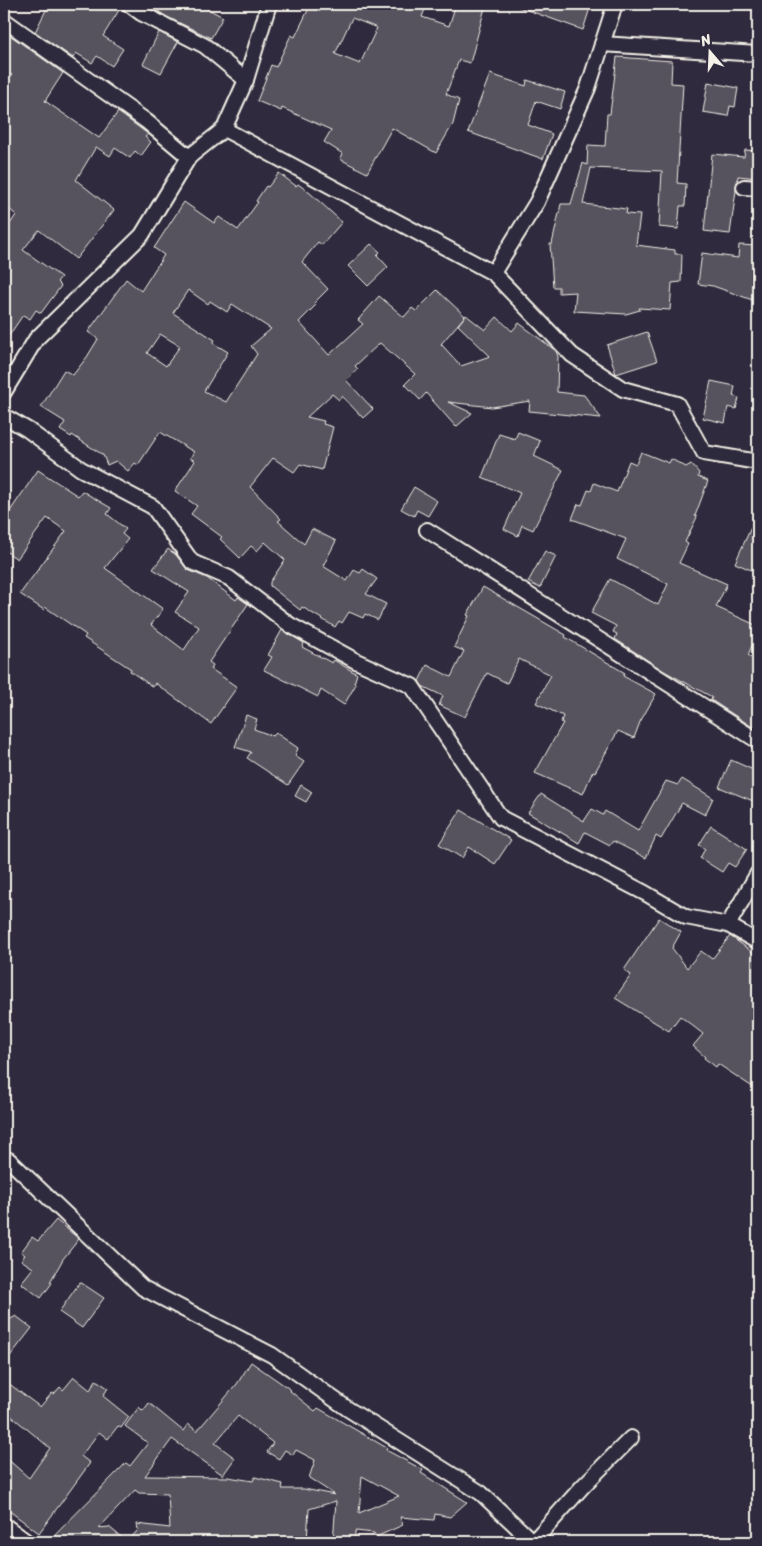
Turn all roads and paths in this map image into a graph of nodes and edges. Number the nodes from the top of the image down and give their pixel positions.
1 (129, 4) edge
2 (268, 4) edge
3 (611, 5) edge
4 (4, 20) edge
5 (602, 44) junction
6 (758, 54) edge
7 (246, 80) junction
8 (224, 129) junction
9 (189, 157) junction
10 (744, 187) dead end
11 (758, 188) edge
12 (493, 273) junction
13 (4, 392) edge
14 (4, 416) edge
15 (758, 462) edge
16 (427, 530) dead end
17 (758, 741) edge
18 (758, 873) edge
19 (728, 925) junction
20 (758, 942) edge
21 (4, 1158) edge
22 (631, 1438) dead end
23 (4, 1525) edge
24 (27, 1542) edge
25 (533, 1542) edge

1 - 7 street
2 - 7 street
3 - 5 street
4 - 9 street
5 - 6 street
5 - 12 street
7 - 8 street
8 - 9 street
8 - 12 street
9 - 13 street
10 - 11 street
12 - 15 street
14 - 19 street
16 - 17 street
18 - 19 street
19 - 20 street
21 - 25 street
22 - 25 street
23 - 24 street

